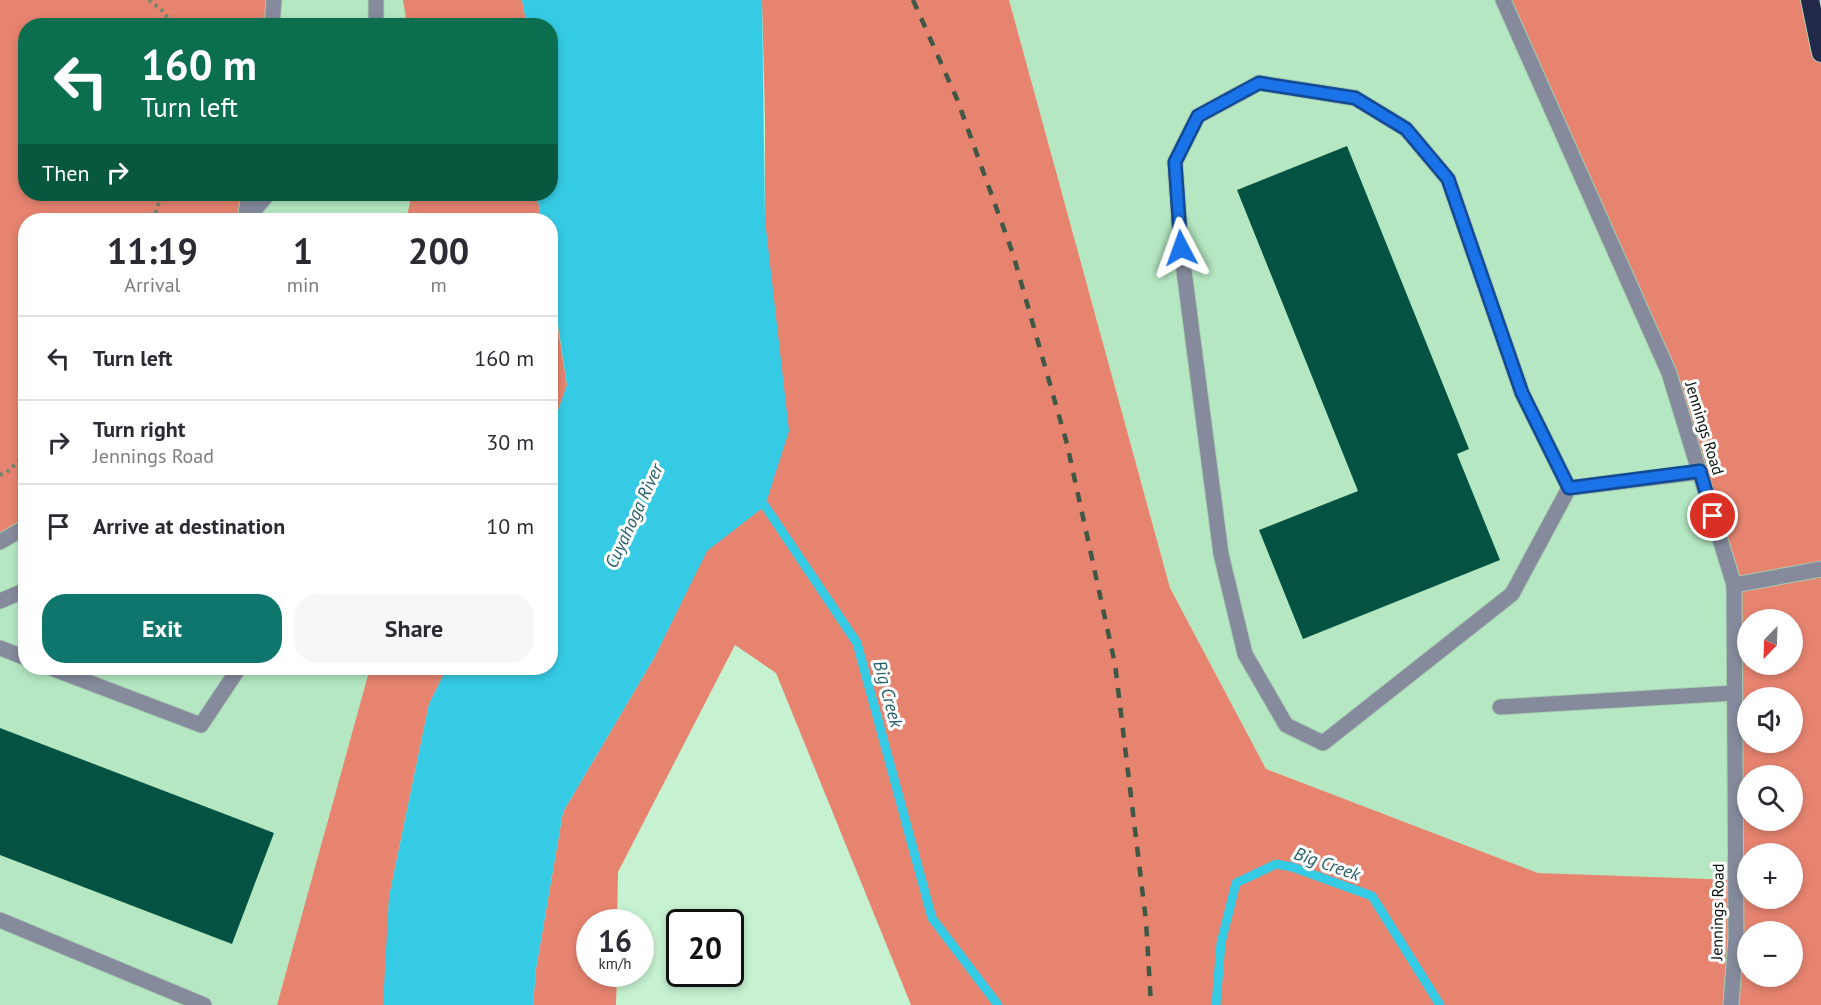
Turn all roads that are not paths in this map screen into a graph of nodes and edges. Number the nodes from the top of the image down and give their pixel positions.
1 (274, 0) edge
2 (376, 0) edge
3 (1503, 0) edge
4 (1810, 0) edge
5 (273, 18) edge
6 (376, 18) edge
7 (1821, 53) edge
8 (262, 201) edge
9 (251, 213) edge
10 (1700, 471) junction
11 (1569, 488) junction
12 (18, 532) edge
13 (0, 542) edge
14 (1821, 569) edge
15 (1734, 585) junction
16 (18, 593) edge
17 (0, 600) edge
18 (0, 648) edge
19 (18, 655) edge
20 (69, 675) edge
21 (234, 675) edge
22 (1735, 693) junction
23 (1500, 707) dead end
24 (0, 920) edge
25 (204, 1005) edge
26 (1731, 1005) edge

1 - 5 street
2 - 6 street
3 - 10 street, Jennings Road
4 - 7 highway
8 - 9 street
10 - 11 street
10 - 15 street, Jennings Road
11 - 11 street
12 - 13 street
14 - 15 street
15 - 22 street, Jennings Road
16 - 17 street
18 - 19 street
20 - 21 street
22 - 23 street
22 - 26 street, Jennings Road
24 - 25 street

